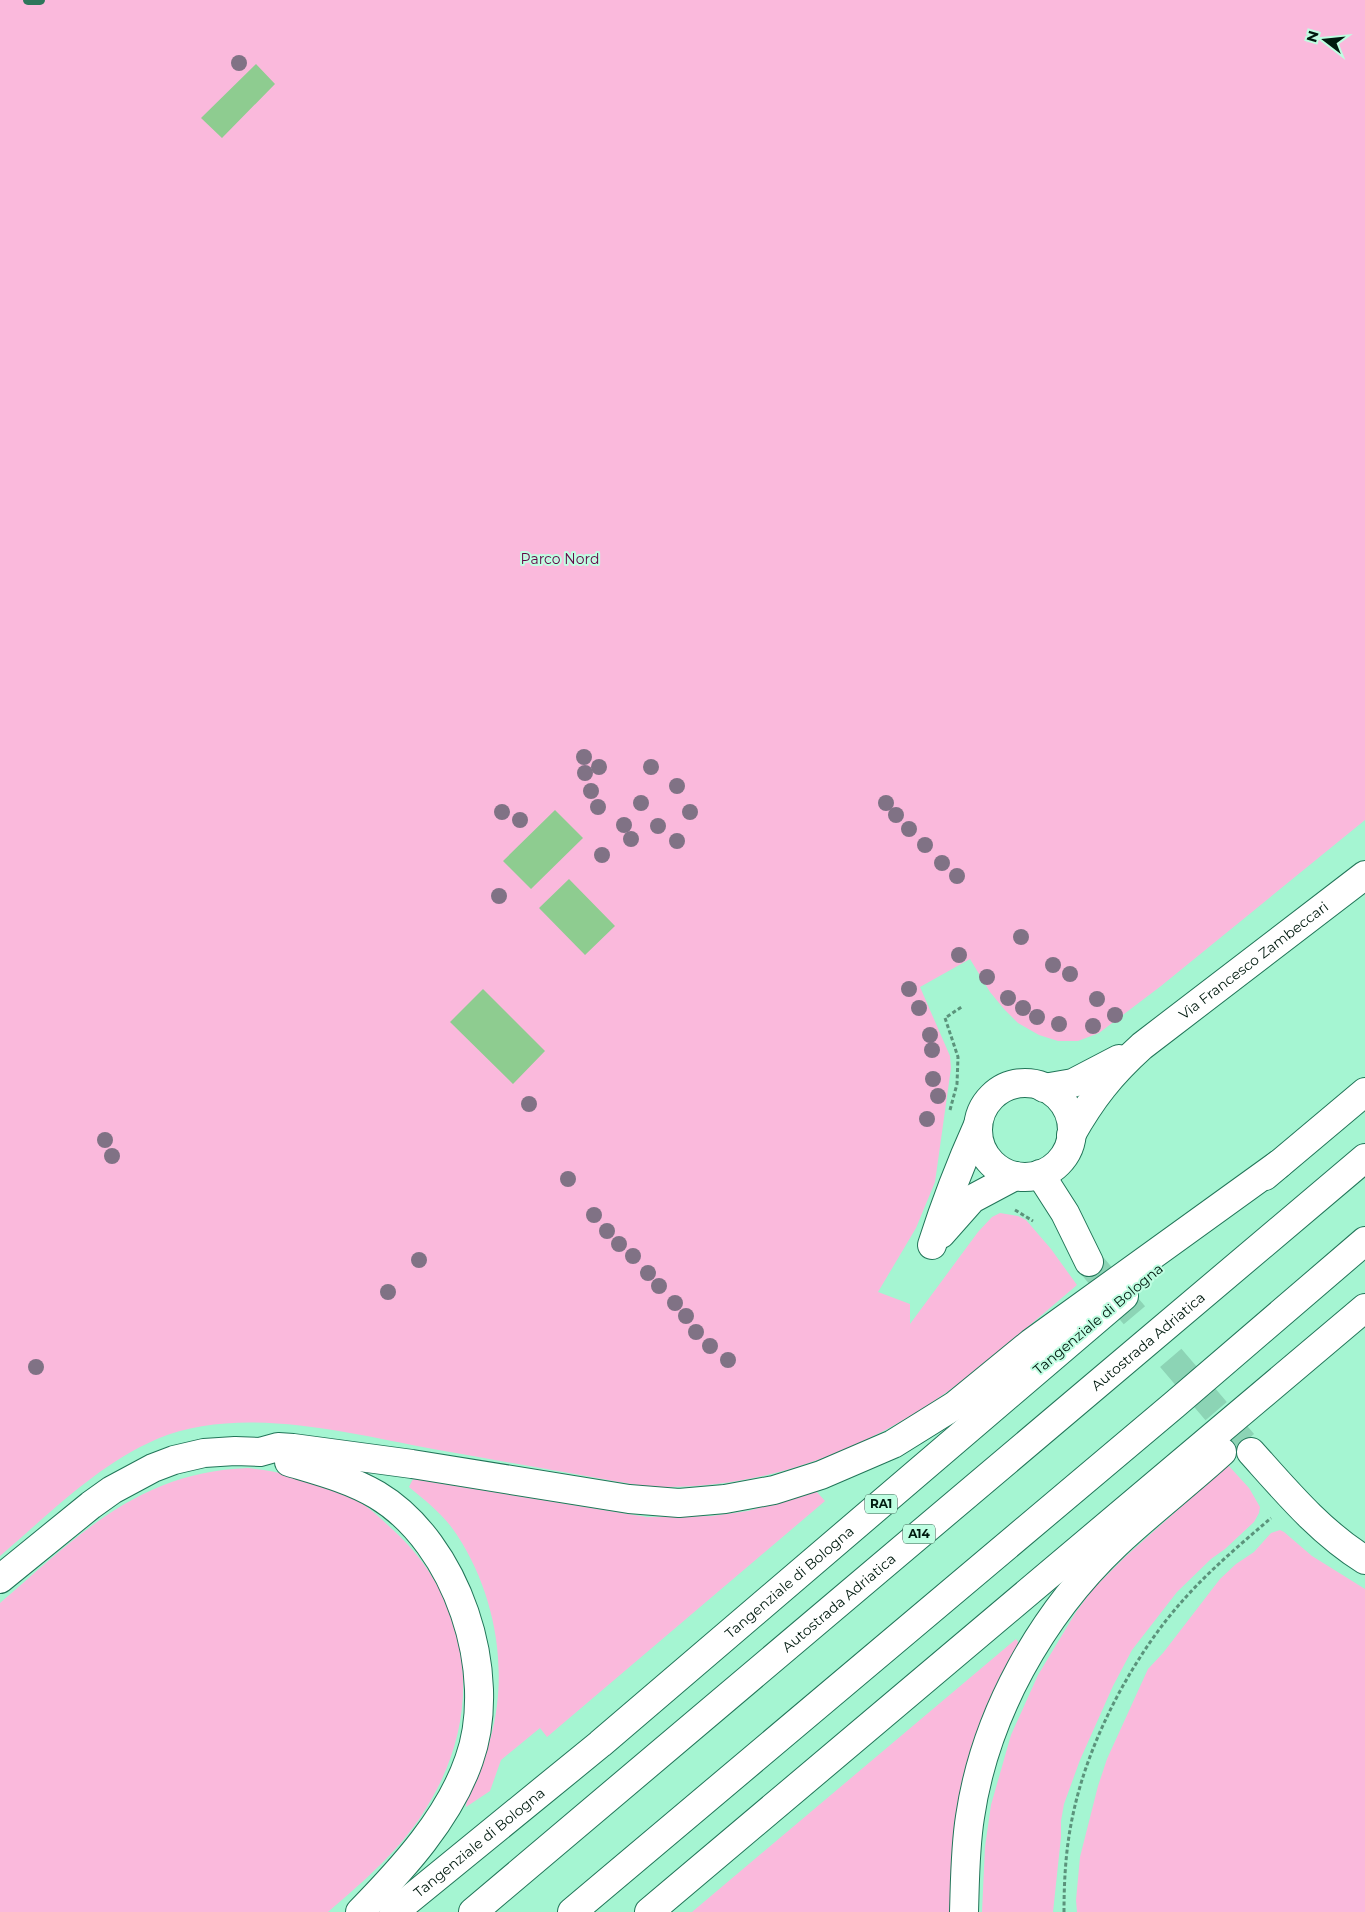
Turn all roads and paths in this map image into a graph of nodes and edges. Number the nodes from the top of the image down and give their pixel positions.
1 (1365, 874) edge
2 (1142, 1046) junction
3 (1044, 1088) junction
4 (1365, 1092) edge
5 (978, 1125) junction
6 (1070, 1135) junction
7 (1365, 1158) edge
8 (1279, 1164) junction
9 (1027, 1175) junction
10 (1012, 1208) dead end
11 (1039, 1228) dead end
12 (1365, 1241) edge
13 (1089, 1262) tunnel mouth
14 (1365, 1308) edge
15 (1311, 1352) junction
16 (260, 1452) junction
17 (1251, 1452) tunnel mouth
18 (1275, 1515) dead end
19 (1365, 1560) edge
20 (0, 1579) edge
21 (360, 1912) edge
22 (394, 1912) edge
23 (473, 1912) edge
24 (572, 1912) edge
25 (649, 1912) edge
26 (964, 1912) edge
27 (1064, 1912) edge

1 - 2 main road, Via Francesco Zambeccari
2 - 3 main road
2 - 6 main road
3 - 5 main road
3 - 6 main road
4 - 8 main road, Tangenziale di Bologna / RA1
5 - 9 main road
5 - 9 main road
6 - 9 main road
7 - 23 main road, Autostrada Adriatica / A14
8 - 16 main road
8 - 22 main road, Tangenziale di Bologna / RA1
9 - 13 main road
10 - 11 path
12 - 24 main road
14 - 15 main road
15 - 25 main road
15 - 26 main road
16 - 20 main road
16 - 21 main road
17 - 19 main road
18 - 27 path

